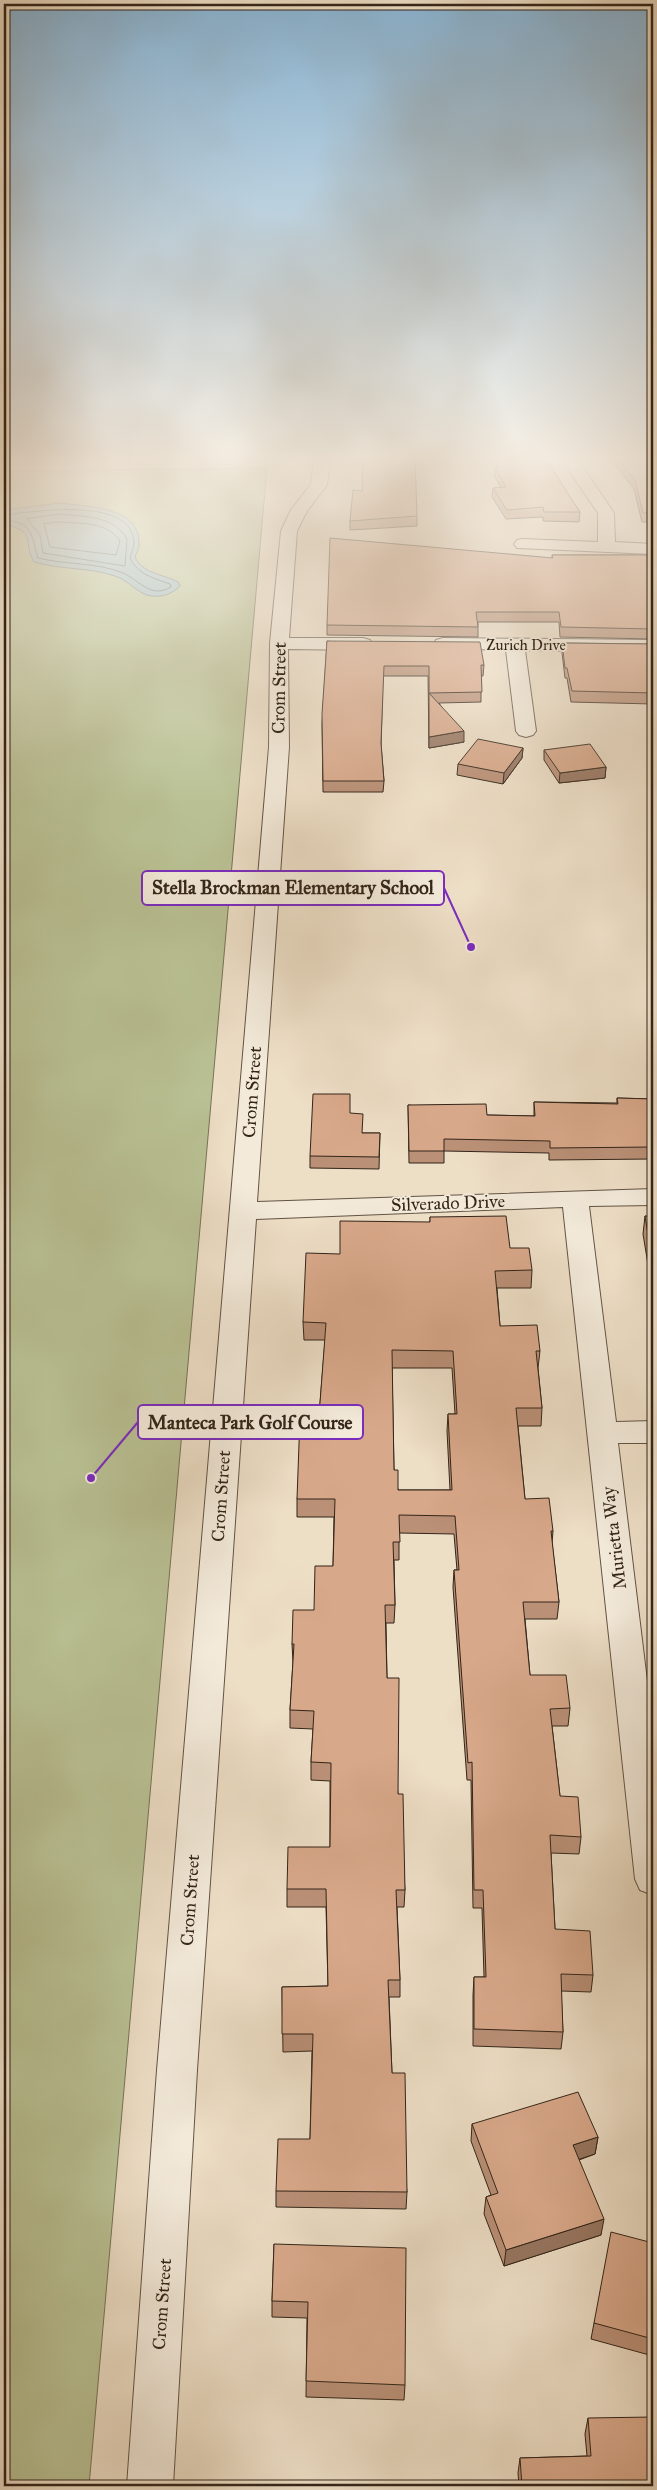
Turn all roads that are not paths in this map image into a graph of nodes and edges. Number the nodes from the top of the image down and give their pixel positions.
1 (285, 572) edge
2 (279, 643) junction
3 (378, 644) edge
4 (426, 644) edge
5 (515, 645) junction
6 (653, 646) edge
7 (526, 731) dead end
8 (575, 1198) junction
9 (653, 1198) edge
10 (243, 1211) junction
11 (653, 1432) edge
12 (602, 1433) junction
13 (645, 1723) edge
14 (653, 1879) edge
15 (150, 2486) edge

1 - 2 street, Crom Street
2 - 3 street
2 - 10 street, Crom Street
4 - 5 street, Zurich Drive
5 - 6 street, Zurich Drive
5 - 7 street
8 - 9 street, Silverado Drive
8 - 10 street, Silverado Drive
8 - 12 street, Murietta Way
10 - 15 street, Crom Street
11 - 12 street
12 - 13 street, Murietta Way
13 - 14 street, Murietta Way

